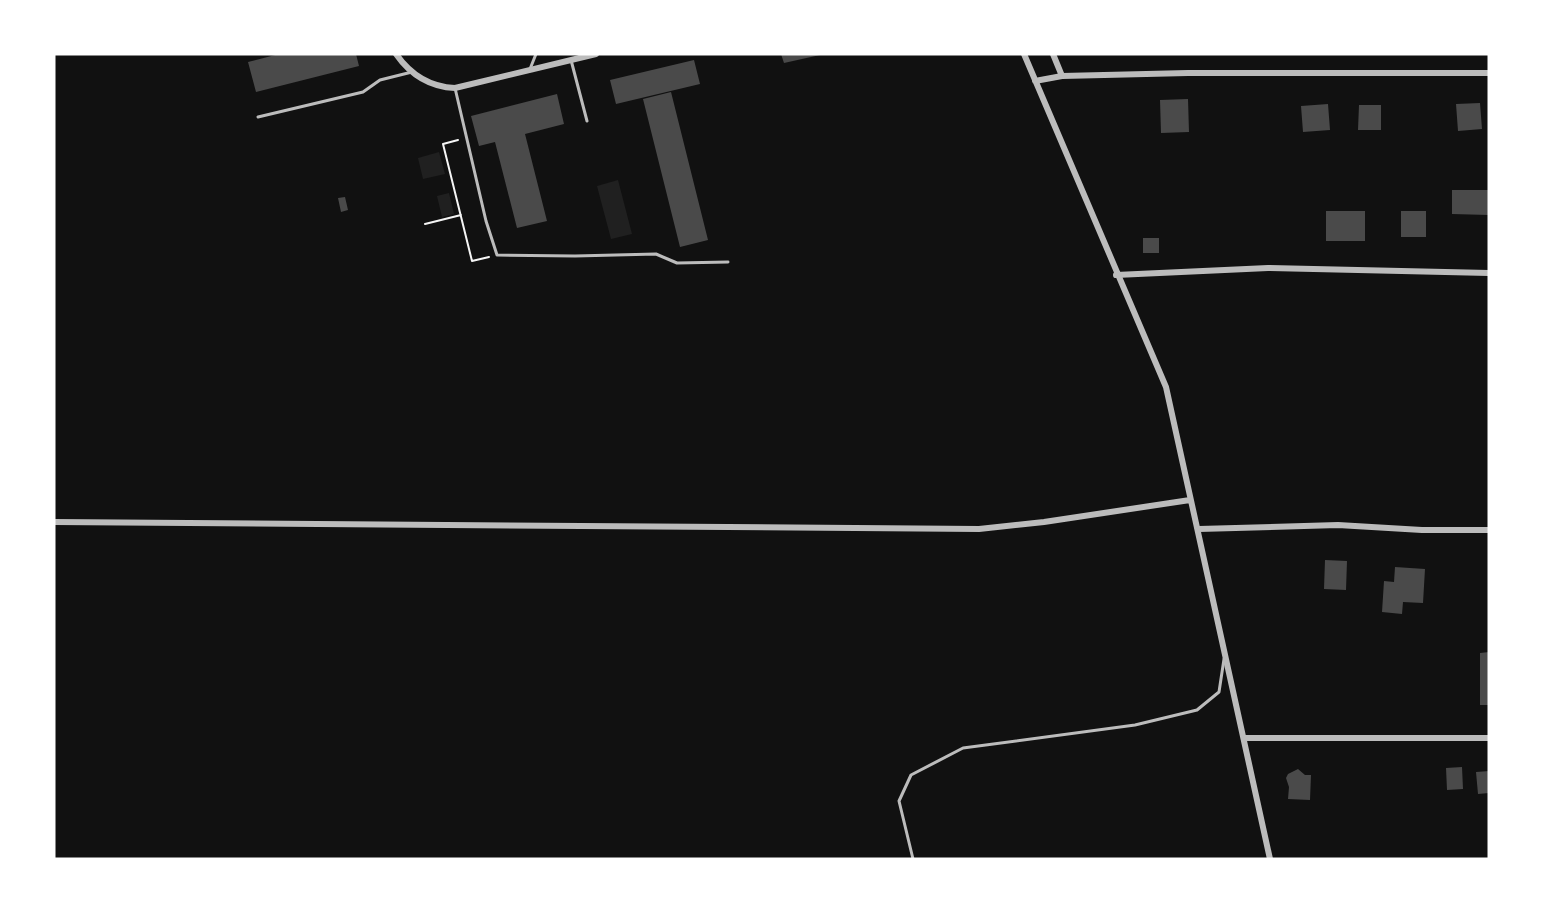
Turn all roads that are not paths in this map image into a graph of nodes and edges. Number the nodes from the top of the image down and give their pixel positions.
1 (396, 54) edge
2 (536, 54) edge
3 (596, 54) edge
4 (1024, 54) edge
5 (1053, 54) edge
6 (571, 60) junction
7 (529, 70) junction
8 (412, 72) junction
9 (1489, 73) edge
10 (1062, 76) junction
11 (1035, 81) junction
12 (455, 88) junction
13 (258, 117) dead end
14 (587, 121) dead end
15 (728, 262) dead end
16 (1489, 273) edge
17 (1116, 275) junction
18 (1190, 500) junction
19 (54, 522) edge
20 (1198, 529) junction
21 (1489, 530) edge
22 (1225, 654) junction
23 (1245, 738) junction
24 (1489, 738) edge
25 (913, 859) edge
26 (1270, 859) edge

1 - 8 street
2 - 7 lane
3 - 6 street
4 - 11 street
5 - 10 street
6 - 7 street
6 - 14 lane
7 - 12 street
8 - 12 street
8 - 13 lane
9 - 10 street
10 - 11 street
11 - 17 street
12 - 15 lane
16 - 17 street
17 - 18 street
18 - 19 street
18 - 20 street
20 - 21 street
20 - 22 street
22 - 23 street
22 - 25 lane
23 - 24 street
23 - 26 street

